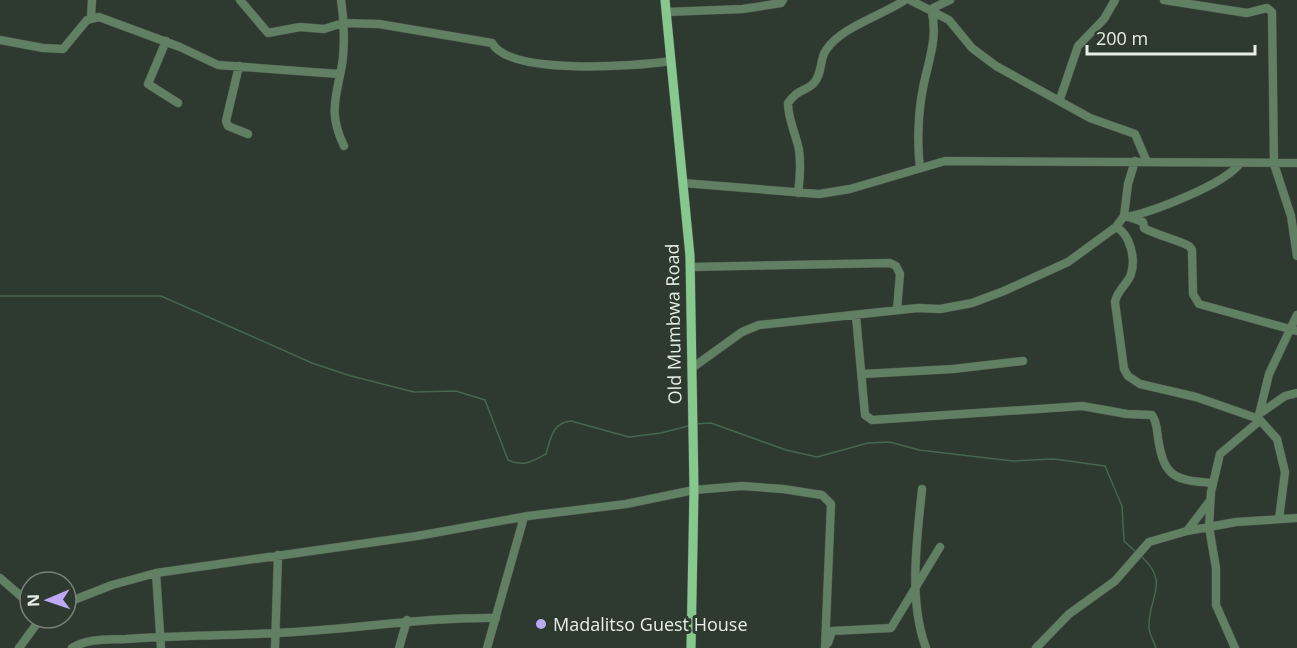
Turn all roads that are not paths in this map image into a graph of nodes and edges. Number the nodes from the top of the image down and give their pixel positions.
1 (91, 0) edge
2 (240, 0) edge
3 (341, 0) edge
4 (665, 0) edge
5 (783, 0) edge
6 (905, 0) edge
7 (910, 0) edge
8 (950, 0) edge
9 (1114, 0) edge
10 (1164, 0) edge
11 (931, 9) junction
12 (666, 12) junction
13 (91, 17) junction
14 (343, 23) junction
15 (0, 40) edge
16 (166, 41) junction
17 (671, 61) junction
18 (239, 66) junction
19 (339, 74) junction
20 (1060, 99) junction
21 (178, 103) dead end
22 (248, 134) dead end
23 (344, 146) dead end
24 (1135, 161) junction
25 (1148, 162) junction
26 (1297, 163) edge
27 (1240, 164) junction
28 (1274, 164) junction
29 (920, 168) junction
30 (683, 183) junction
31 (798, 193) junction
32 (1127, 217) junction
33 (1116, 227) junction
34 (1297, 256) edge
35 (690, 267) junction
36 (897, 310) junction
37 (1297, 315) edge
38 (856, 316) junction
39 (1294, 330) edge
40 (1023, 360) dead end
41 (692, 368) junction
42 (863, 374) junction
43 (1297, 393) edge
44 (1260, 416) junction
45 (1213, 483) junction
46 (922, 489) dead end
47 (694, 490) junction
48 (1209, 501) junction
49 (524, 517) junction
50 (1297, 518) edge
51 (1279, 519) junction
52 (1209, 527) junction
53 (1187, 531) junction
54 (940, 547) dead end
55 (278, 555) junction
56 (156, 573) junction
57 (0, 578) edge
58 (917, 587) junction
59 (18, 594) edge
60 (78, 598) edge
61 (496, 618) junction
62 (407, 620) junction
63 (32, 630) edge
64 (276, 633) junction
65 (159, 635) junction
66 (19, 648) edge
67 (72, 648) edge
68 (161, 648) edge
69 (275, 648) edge
70 (399, 648) edge
71 (487, 648) edge
72 (691, 648) edge
73 (826, 648) edge
74 (926, 648) edge
75 (1036, 648) edge
76 (1235, 648) edge

1 - 13 street
2 - 14 street
3 - 14 street
4 - 12 main road, Old Mumbwa Road
5 - 12 street
6 - 31 street
7 - 11 street
8 - 11 street
9 - 20 street
10 - 28 street
11 - 20 street
11 - 29 street
12 - 17 main road, Old Mumbwa Road
13 - 15 street
13 - 16 street
14 - 17 street
14 - 19 street
16 - 18 street
16 - 21 street
17 - 30 main road, Old Mumbwa Road
18 - 19 street
18 - 22 street
19 - 23 street
20 - 25 street
24 - 25 street
24 - 29 street
24 - 32 street
25 - 27 street
26 - 28 street
27 - 28 street
27 - 32 street
28 - 34 street
29 - 31 street
30 - 31 street
30 - 35 main road, Old Mumbwa Road
32 - 33 street
32 - 39 street
33 - 36 street
33 - 44 street
35 - 36 street
35 - 41 main road, Old Mumbwa Road
36 - 38 street
37 - 39 street
38 - 41 street
38 - 42 street
39 - 44 street
40 - 42 street
41 - 47 main road, Old Mumbwa Road
42 - 45 street
43 - 44 street
44 - 45 street
44 - 51 street
45 - 48 street
46 - 58 street
47 - 49 street
47 - 72 main road, Old Mumbwa Road
47 - 73 street
48 - 52 street
48 - 53 street
49 - 55 street
49 - 61 street
50 - 51 street
51 - 52 street
52 - 53 street
52 - 76 street
53 - 75 street
54 - 58 street
55 - 56 street
55 - 64 street
56 - 60 street
56 - 65 street
57 - 59 street
58 - 73 street
58 - 74 street
61 - 62 street
61 - 71 street
62 - 64 street
62 - 70 street
63 - 66 street
64 - 65 street
64 - 69 street
65 - 67 street
65 - 68 street

